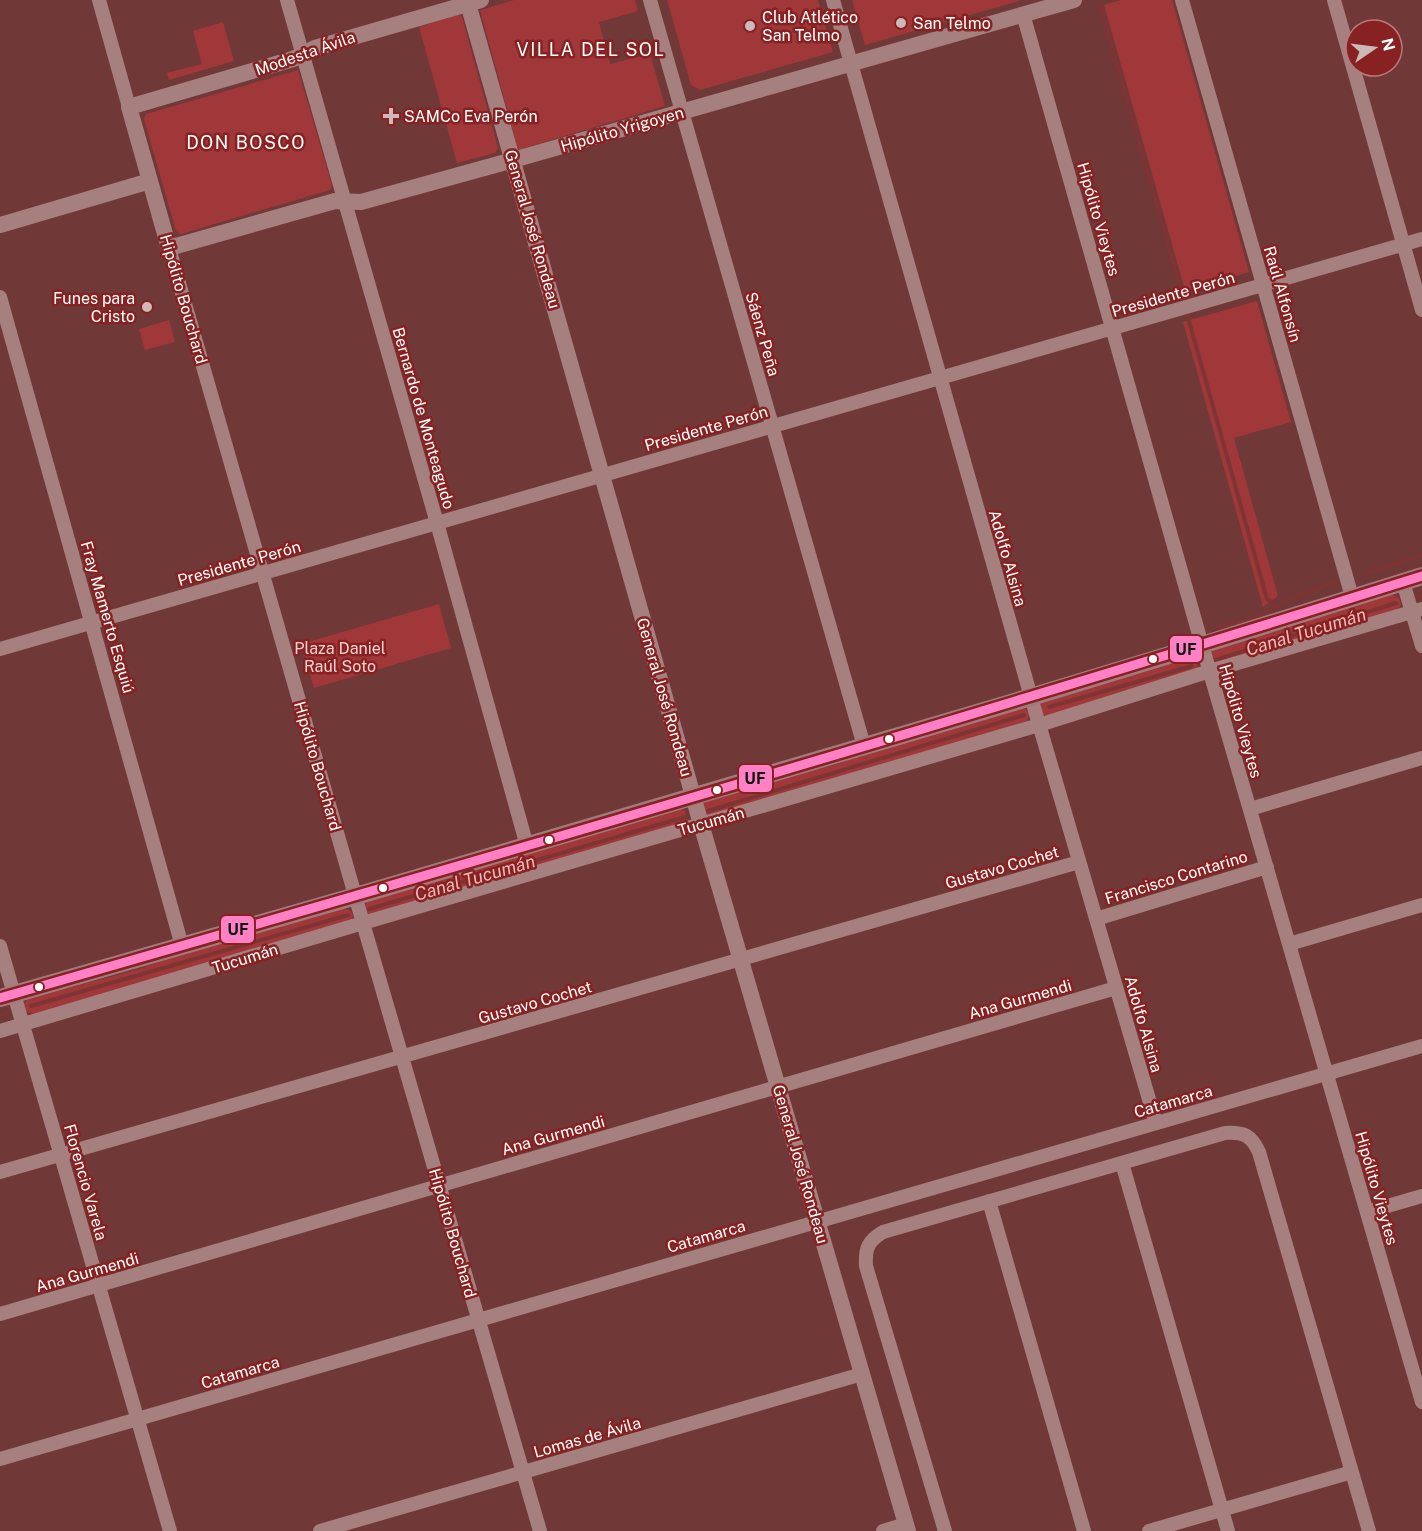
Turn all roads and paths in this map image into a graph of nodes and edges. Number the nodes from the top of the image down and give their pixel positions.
1 (99, 0) edge
2 (287, 0) edge
3 (651, 0) edge
4 (833, 0) edge
5 (1074, 0) edge
6 (1182, 0) edge
7 (1334, 0) edge
8 (472, 1) edge
9 (1023, 14) junction
10 (303, 54) junction
11 (852, 64) junction
12 (129, 107) junction
13 (683, 112) junction
14 (513, 160) junction
15 (150, 182) junction
16 (345, 201) junction
17 (0, 225) edge
18 (1422, 239) edge
19 (1404, 244) junction
20 (169, 248) junction
21 (1263, 285) junction
22 (0, 297) edge
23 (1422, 310) edge
24 (1112, 328) junction
25 (940, 378) junction
26 (773, 427) junction
27 (603, 475) junction
28 (437, 523) junction
29 (262, 574) junction
30 (1422, 576) edge
31 (1403, 582) junction
32 (1352, 597) junction
33 (1417, 610) edge
34 (92, 623) junction
35 (1202, 645) junction
36 (1422, 646) edge
37 (0, 649) edge
38 (1210, 671) junction
39 (1031, 697) junction
40 (1039, 725) junction
41 (864, 746) junction
42 (1422, 759) edge
43 (693, 796) junction
44 (1250, 810) junction
45 (701, 824) junction
46 (527, 846) junction
47 (1079, 862) junction
48 (1267, 867) junction
49 (356, 896) junction
50 (1422, 905) edge
51 (1096, 919) junction
52 (363, 923) junction
53 (1289, 944) junction
54 (0, 946) edge
55 (182, 946) junction
56 (741, 959) junction
57 (1116, 988) junction
58 (7, 996) edge
59 (23, 1024) junction
60 (0, 1031) edge
61 (1422, 1046) edge
62 (402, 1057) junction
63 (1327, 1074) junction
64 (778, 1087) junction
65 (1156, 1123) junction
66 (61, 1154) junction
67 (1122, 1163) junction
68 (0, 1172) edge
69 (440, 1186) junction
70 (1422, 1196) edge
71 (989, 1201) junction
72 (1367, 1212) junction
73 (818, 1221) junction
74 (99, 1285) junction
75 (0, 1314) edge
76 (479, 1320) junction
77 (1417, 1364) edge
78 (862, 1374) junction
79 (1422, 1402) edge
80 (137, 1419) junction
81 (0, 1459) edge
82 (523, 1472) junction
83 (1352, 1472) junction
84 (1222, 1510) junction
85 (907, 1528) edge
86 (170, 1531) edge
87 (320, 1531) edge
88 (540, 1531) edge
89 (883, 1531) edge
90 (945, 1531) edge
91 (1084, 1531) edge
92 (1149, 1531) edge
93 (1228, 1531) edge
94 (1369, 1531) edge

1 - 12 street, Hipólito Bouchard
2 - 10 street, Bernardo de Monteagudo
3 - 13 street, Sáenz Peña
4 - 11 street, Adolfo Alsina
5 - 9 street, Hipólito Yrigoyen
6 - 21 street, Raúl Alfonsín
7 - 19 street
8 - 10 street, Modesta Ávila
8 - 14 street, General José Rondeau
9 - 11 street, Hipólito Yrigoyen
9 - 24 street, Hipólito Vieytes
10 - 12 street, Modesta Ávila
10 - 16 street, Bernardo de Monteagudo
11 - 13 street, Hipólito Yrigoyen
11 - 25 street, Adolfo Alsina
12 - 15 street, Hipólito Bouchard
13 - 14 street, Hipólito Yrigoyen
13 - 26 street, Sáenz Peña
14 - 16 street, Hipólito Yrigoyen
14 - 27 street, General José Rondeau
15 - 17 street
15 - 20 street, Hipólito Bouchard
16 - 20 street, Hipólito Yrigoyen
16 - 28 street, Bernardo de Monteagudo
18 - 19 street, Presidente Perón
19 - 21 street, Presidente Perón
19 - 23 street
20 - 29 street, Hipólito Bouchard
21 - 24 street, Presidente Perón
21 - 32 street, Raúl Alfonsín
22 - 34 street, Fray Mamerto Esquiú
24 - 25 street, Presidente Perón
24 - 35 street, Hipólito Vieytes
25 - 26 street, Presidente Perón
25 - 39 street, Adolfo Alsina
26 - 27 street, Presidente Perón
26 - 41 street, Sáenz Peña
27 - 28 street, Presidente Perón
27 - 43 street, General José Rondeau
28 - 29 street, Presidente Perón
28 - 46 street, Bernardo de Monteagudo
29 - 34 street, Presidente Perón
29 - 49 street, Hipólito Bouchard
30 - 31 main road, Tucumán
31 - 32 main road, Tucumán
31 - 33 street
32 - 35 main road, Tucumán
33 - 36 street
33 - 38 street, Tucumán
34 - 37 street, Presidente Perón
34 - 55 street, Fray Mamerto Esquiú
35 - 38 street, Hipólito Vieytes
35 - 39 main road, Tucumán
38 - 40 street, Tucumán
38 - 44 street, Hipólito Vieytes
39 - 40 street, Adolfo Alsina
39 - 41 main road, Tucumán
40 - 45 street, Tucumán
40 - 47 street, Adolfo Alsina
41 - 43 main road, Tucumán
42 - 44 street
43 - 45 street, General José Rondeau
43 - 46 main road, Tucumán
44 - 48 street, Hipólito Vieytes
45 - 52 street, Tucumán
45 - 56 street, General José Rondeau
46 - 49 main road, Tucumán
47 - 51 street, Adolfo Alsina
47 - 56 street, Gustavo Cochet
48 - 51 street, Francisco Contarino
48 - 53 street, Hipólito Vieytes
49 - 52 street, Hipólito Bouchard
49 - 55 main road, Tucumán
50 - 53 street
51 - 57 street, Adolfo Alsina
52 - 59 street, Tucumán
52 - 62 street, Hipólito Bouchard
53 - 63 street, Hipólito Vieytes
54 - 58 street, Florencio Varela
55 - 58 main road, Tucumán
56 - 62 street, Gustavo Cochet
56 - 64 street, General José Rondeau
57 - 64 street, Ana Gurmendi
57 - 65 street, Adolfo Alsina
58 - 59 street, Florencio Varela
59 - 60 street, Tucumán
59 - 66 street, Florencio Varela
61 - 63 street, Catamarca
62 - 66 street, Gustavo Cochet
62 - 69 street, Hipólito Bouchard
63 - 65 street, Catamarca
63 - 72 street, Hipólito Vieytes
64 - 69 street, Ana Gurmendi
64 - 73 street, General José Rondeau
65 - 73 street, Catamarca
66 - 68 street, Gustavo Cochet
66 - 74 street, Florencio Varela
67 - 71 street
67 - 83 street
67 - 84 street
69 - 74 street, Ana Gurmendi
69 - 76 street, Hipólito Bouchard
70 - 72 street
71 - 90 street
71 - 91 street
72 - 77 street, Hipólito Vieytes
73 - 76 street, Catamarca
73 - 78 street, General José Rondeau
74 - 75 street, Ana Gurmendi
74 - 80 street, Florencio Varela
76 - 80 street, Catamarca
76 - 82 street, Hipólito Bouchard
77 - 79 street, Hipólito Vieytes
78 - 82 street, Lomas de Ávila
78 - 85 street, General José Rondeau
80 - 81 street, Catamarca
80 - 86 street, Florencio Varela
82 - 87 street, Lomas de Ávila
82 - 88 street, Hipólito Bouchard
83 - 84 street
83 - 94 street
84 - 92 street
84 - 93 street
85 - 89 street

